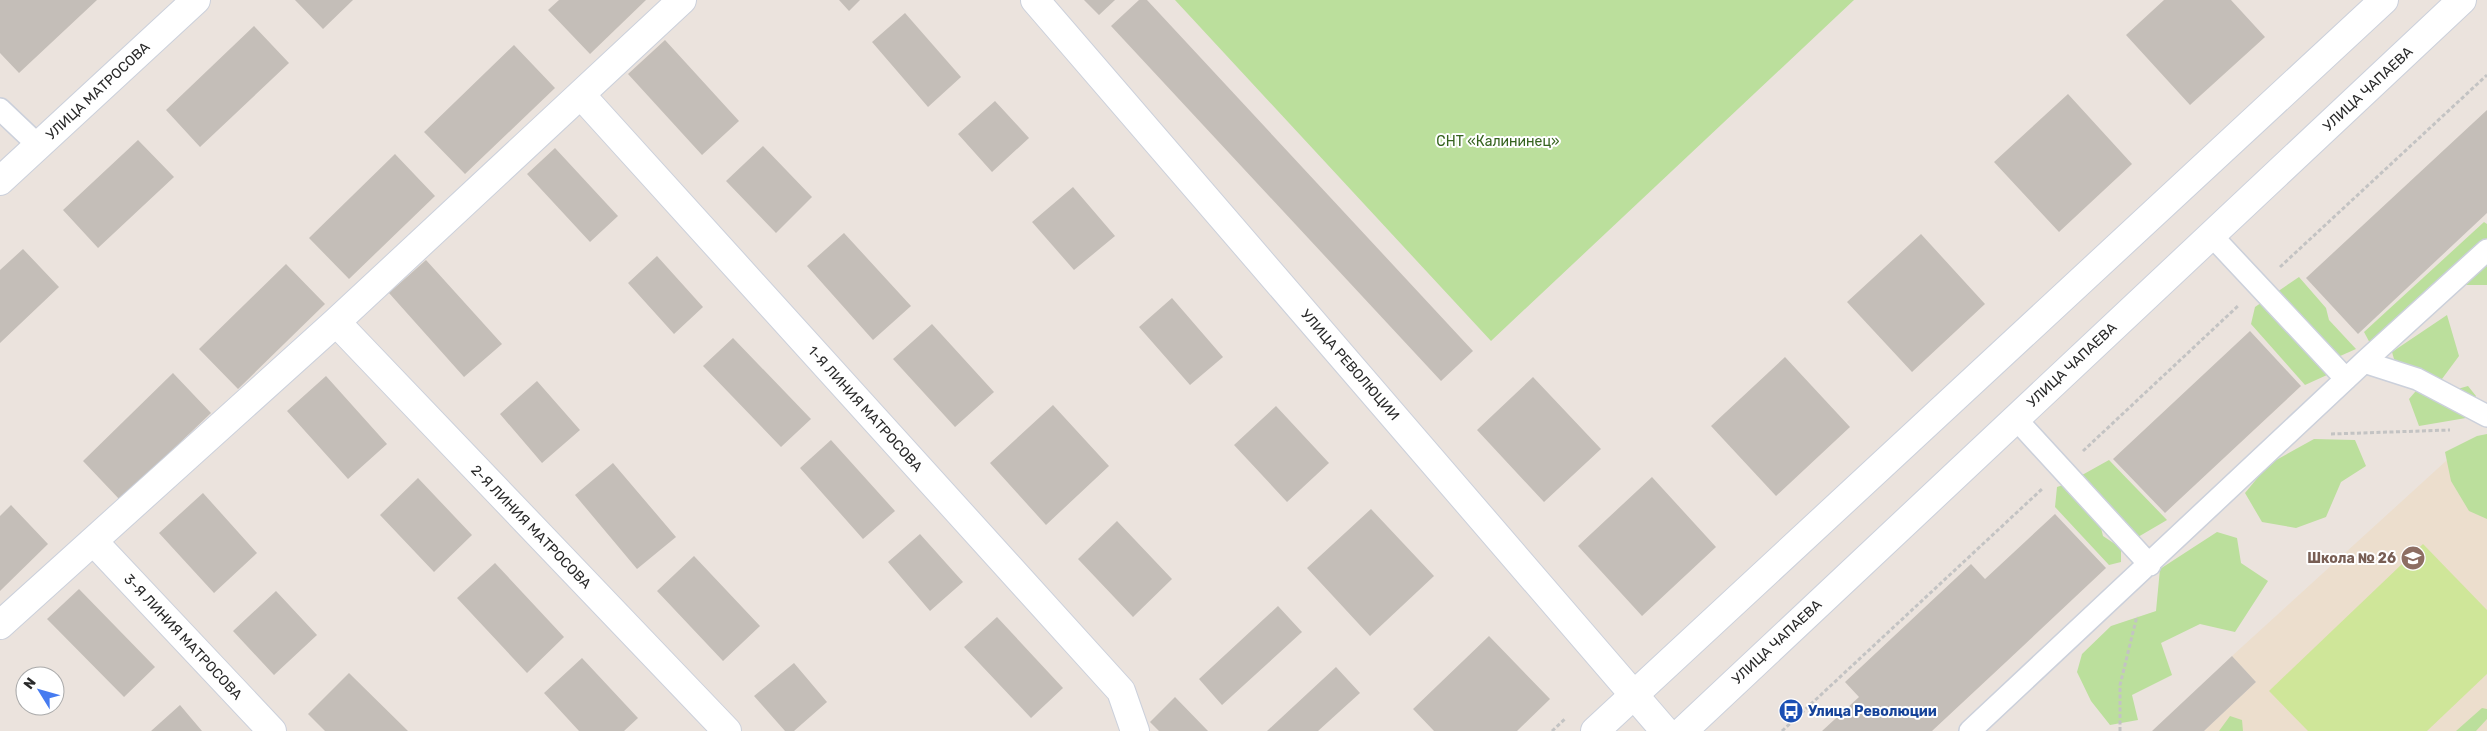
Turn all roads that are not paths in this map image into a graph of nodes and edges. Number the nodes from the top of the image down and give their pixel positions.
1 (196, 0) edge
2 (682, 0) edge
3 (1035, 0) edge
4 (2384, 0) edge
5 (2462, 0) edge
6 (581, 95) junction
7 (0, 109) edge
8 (39, 146) junction
9 (0, 181) edge
10 (2212, 236) junction
11 (2487, 250) edge
12 (336, 322) junction
13 (2364, 362) junction
14 (2346, 379) junction
15 (2487, 416) edge
16 (2015, 418) junction
17 (94, 542) junction
18 (2150, 565) junction
19 (0, 625) edge
20 (1634, 694) junction
21 (272, 731) edge
22 (727, 731) edge
23 (1134, 731) edge
24 (1595, 731) edge
25 (1665, 731) edge
26 (1683, 731) edge
27 (1970, 731) edge

1 - 8 street, УЛИЦА МАТРОСОВА
2 - 6 street
3 - 20 street, УЛИЦА РЕВОЛЮЦИИ
4 - 20 street
5 - 10 street, УЛИЦА ЧАПАЕВА
6 - 12 street
6 - 23 street, 1-Я ЛИНИЯ МАТРОСОВА
7 - 8 lane
8 - 9 street, УЛИЦА МАТРОСОВА
10 - 14 lane
10 - 16 street, УЛИЦА ЧАПАЕВА
11 - 13 lane
12 - 17 street
12 - 22 street, 2-Я ЛИНИЯ МАТРОСОВА
13 - 14 lane
13 - 15 lane
14 - 18 lane
16 - 18 lane
16 - 26 street, УЛИЦА ЧАПАЕВА
17 - 19 street
17 - 21 street, 3-Я ЛИНИЯ МАТРОСОВА
18 - 27 lane
20 - 24 street
20 - 25 street, УЛИЦА РЕВОЛЮЦИИ

